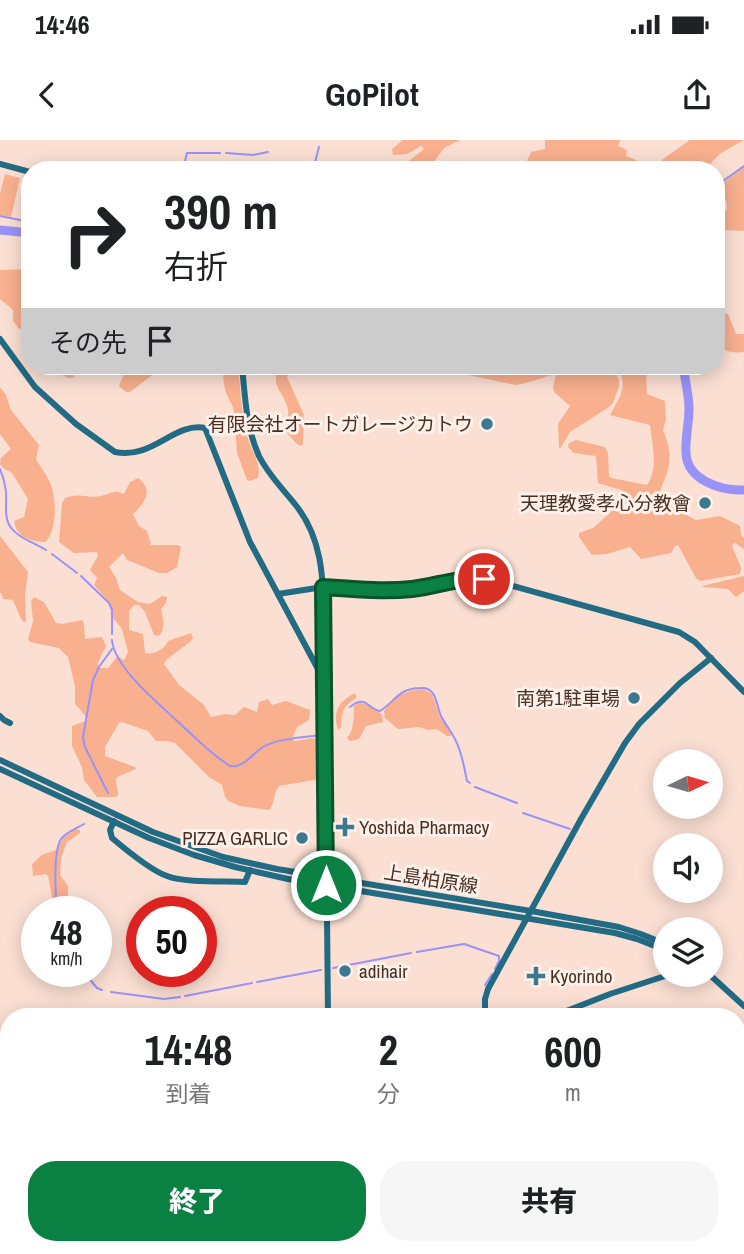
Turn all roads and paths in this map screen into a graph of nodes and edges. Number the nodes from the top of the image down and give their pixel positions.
1 (0, 164) edge
2 (21, 170) edge
3 (0, 339) edge
4 (21, 369) edge
5 (26, 375) edge
6 (243, 375) edge
7 (323, 587) junction
8 (278, 594) junction
9 (711, 658) junction
10 (325, 674) junction
11 (744, 692) edge
12 (0, 716) edge
13 (10, 723) dead end
14 (0, 760) edge
15 (0, 769) edge
16 (114, 821) junction
17 (250, 870) junction
18 (326, 881) junction
19 (531, 911) junction
20 (527, 918) junction
21 (653, 939) edge
22 (653, 946) edge
23 (653, 980) edge
24 (723, 987) edge
25 (744, 1006) edge
26 (328, 1008) edge
27 (485, 1008) edge
28 (574, 1008) edge

1 - 2 street
3 - 4 street
5 - 8 street
6 - 7 street
7 - 8 street
7 - 9 street
7 - 10 street
8 - 10 street
9 - 11 street
9 - 19 street
10 - 18 street
12 - 13 street
14 - 18 street, 上島柏原線
15 - 16 street, 上島柏原線
16 - 17 street, 上島柏原線
16 - 17 street
17 - 18 street, 上島柏原線
18 - 19 street, 上島柏原線
18 - 20 street, 上島柏原線
18 - 26 street
19 - 20 street
19 - 21 street, 上島柏原線
20 - 22 street, 上島柏原線
20 - 27 street
23 - 28 street
24 - 25 street

